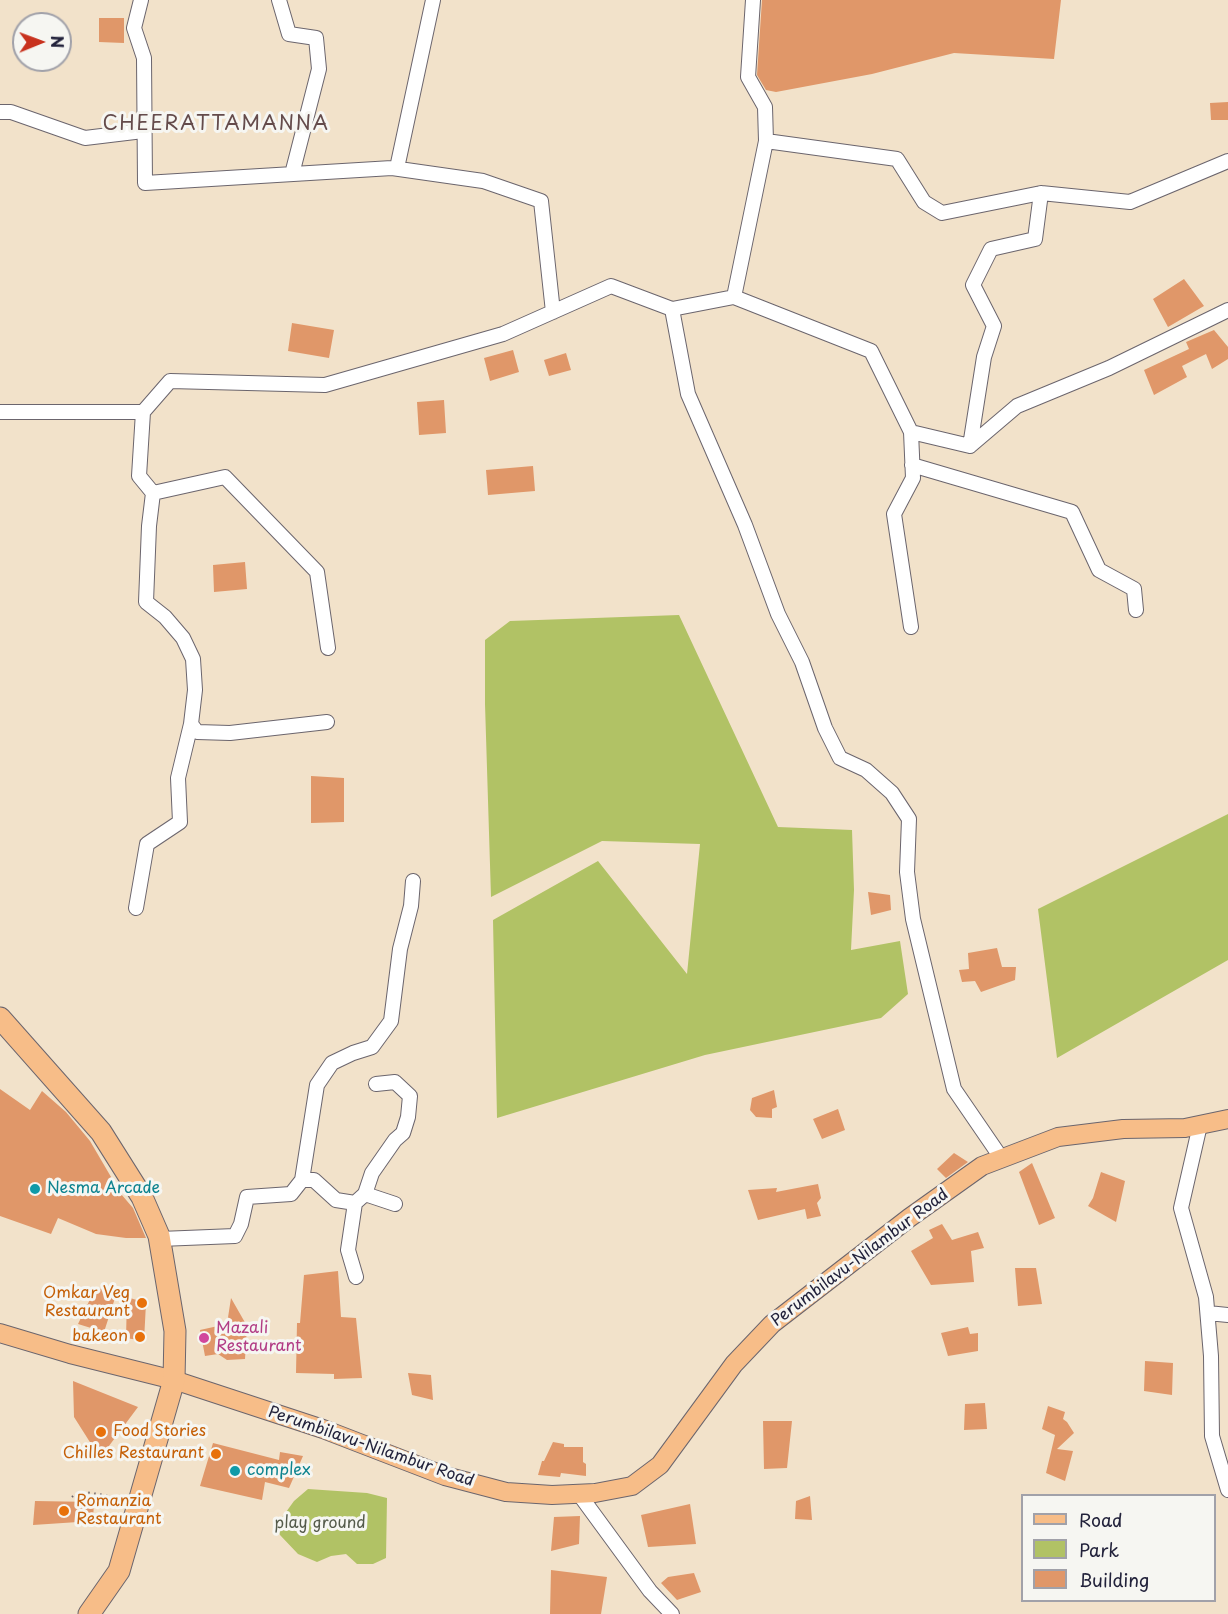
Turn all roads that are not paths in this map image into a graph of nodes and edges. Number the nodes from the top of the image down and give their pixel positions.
1 (141, 0) edge
2 (279, 0) edge
3 (433, 0) edge
4 (753, 0) edge
5 (0, 112) edge
6 (143, 131) junction
7 (766, 141) junction
8 (1228, 161) edge
9 (397, 168) junction
10 (292, 174) junction
11 (1041, 194) junction
12 (734, 297) junction
13 (672, 309) junction
14 (1228, 310) edge
15 (553, 312) junction
16 (0, 412) edge
17 (143, 412) junction
18 (910, 432) junction
19 (970, 446) junction
20 (912, 465) junction
21 (153, 493) junction
22 (1136, 610) dead end
23 (911, 627) dead end
24 (328, 648) dead end
25 (327, 722) dead end
26 (191, 724) junction
27 (413, 881) dead end
28 (136, 909) dead end
29 (0, 1018) edge
30 (376, 1083) dead end
31 (1228, 1119) edge
32 (1200, 1125) junction
33 (1002, 1159) junction
34 (302, 1180) junction
35 (360, 1199) junction
36 (395, 1204) dead end
37 (160, 1239) junction
38 (356, 1277) dead end
39 (1208, 1313) junction
40 (1228, 1315) edge
41 (0, 1333) edge
42 (174, 1380) junction
43 (1228, 1490) edge
44 (579, 1494) junction
45 (89, 1614) edge
46 (672, 1614) edge

1 - 6 street
2 - 10 street
3 - 9 street
4 - 7 street
5 - 6 street
6 - 10 street
7 - 11 street
7 - 12 street
8 - 11 street
9 - 10 street
9 - 15 street
11 - 19 street
12 - 13 street
12 - 18 street
13 - 15 street
13 - 33 street
14 - 19 street
15 - 17 street
16 - 17 street
17 - 21 street
18 - 19 street
18 - 20 street
20 - 22 street
20 - 23 street
21 - 24 street
21 - 26 street
25 - 26 street
26 - 28 street
27 - 34 street
29 - 37 highway
30 - 35 street
31 - 32 main road, Perumbilavu-Nilambur Road
32 - 33 main road, Perumbilavu-Nilambur Road
32 - 39 street
33 - 44 main road, Perumbilavu-Nilambur Road
34 - 35 street
34 - 37 street
35 - 36 street
35 - 38 street
37 - 42 highway
39 - 40 street
39 - 43 street
41 - 42 main road, Perumbilavu-Nilambur Road
42 - 44 main road, Perumbilavu-Nilambur Road
42 - 45 highway
44 - 46 street

